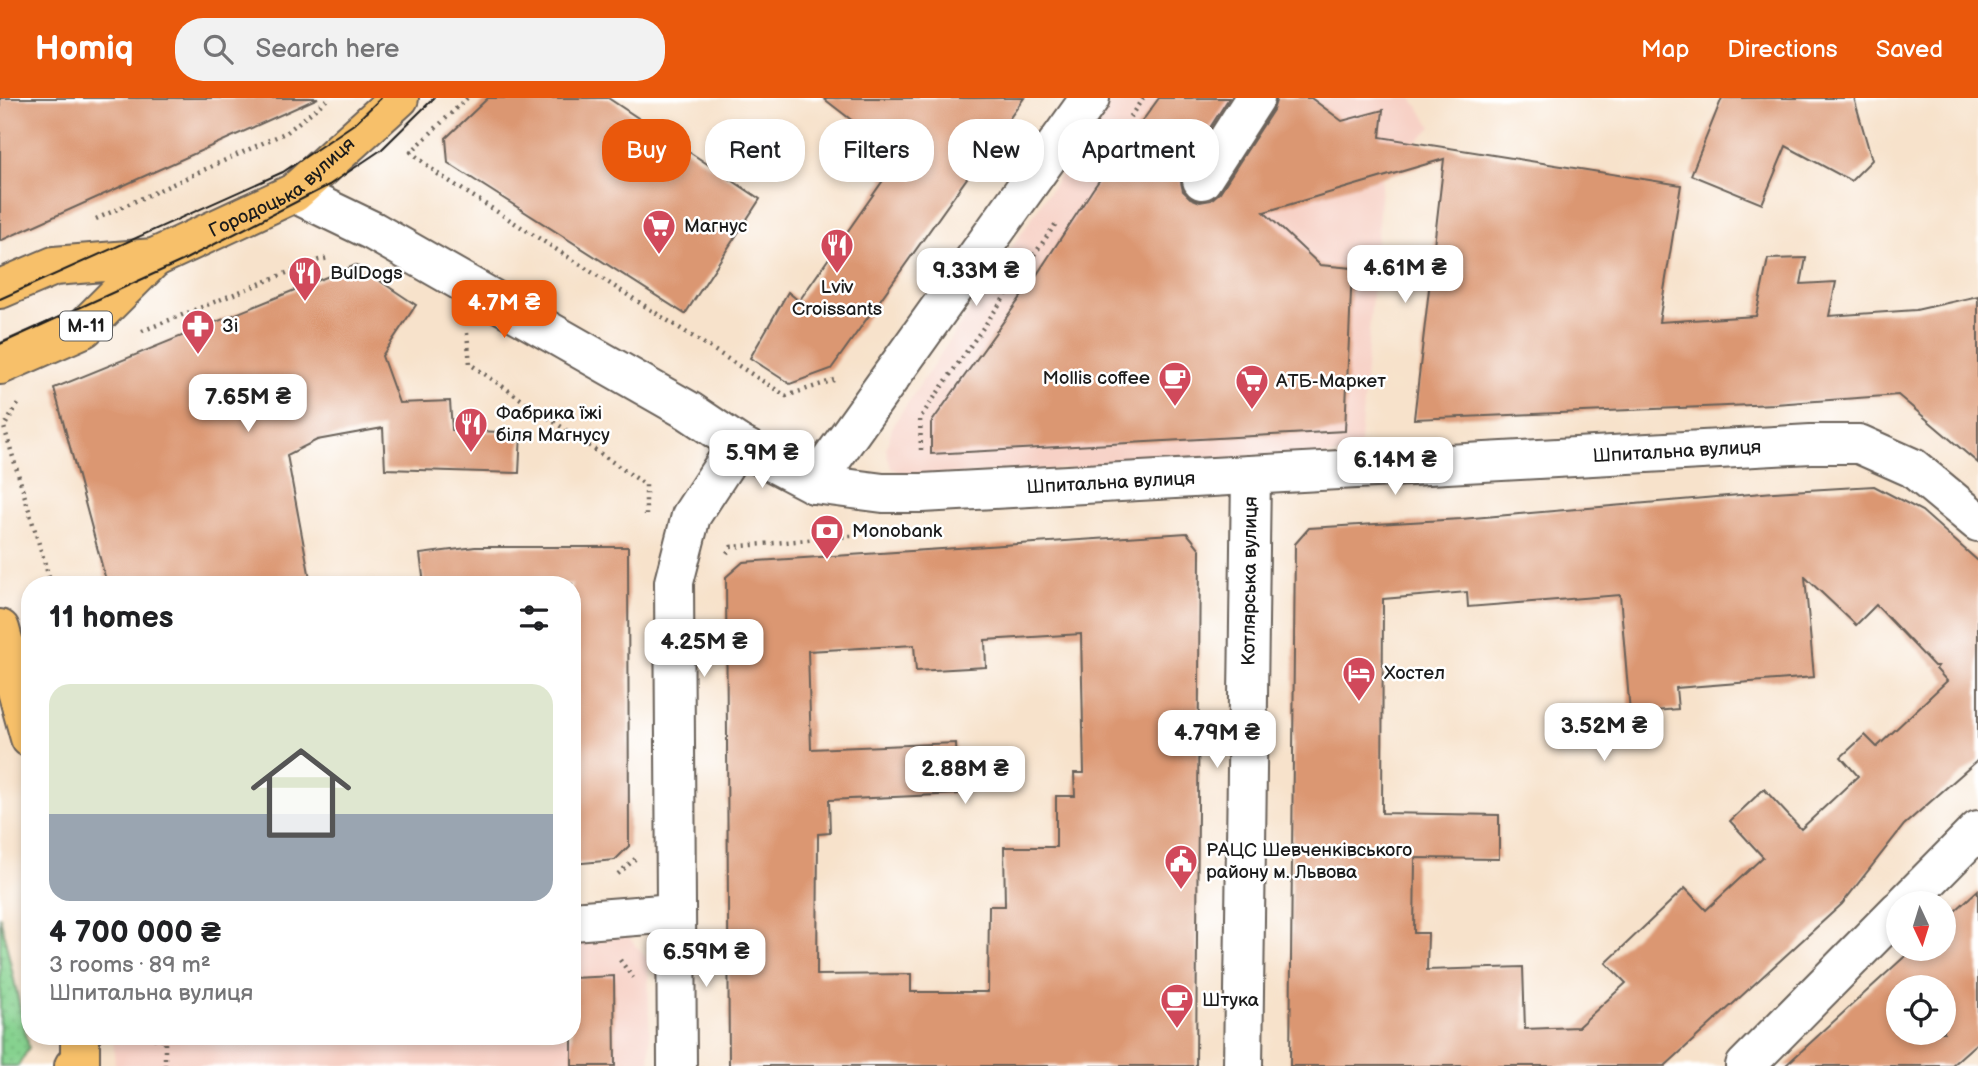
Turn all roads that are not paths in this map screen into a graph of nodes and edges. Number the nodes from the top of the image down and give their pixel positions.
1 (399, 98) edge
2 (1090, 98) edge
3 (1255, 98) edge
4 (1219, 154) edge
5 (294, 193) junction
6 (154, 258) junction
7 (0, 289) edge
8 (0, 365) edge
9 (738, 444) junction
10 (1251, 475) junction
11 (814, 484) junction
12 (1978, 522) edge
13 (0, 629) edge
14 (21, 705) edge
15 (1978, 830) edge
16 (1918, 891) edge
17 (674, 913) junction
18 (581, 920) edge
19 (1886, 923) edge
20 (80, 1045) edge
21 (94, 1045) edge
22 (74, 1066) edge
23 (97, 1066) edge
24 (677, 1066) edge
25 (1243, 1066) edge
26 (1745, 1066) edge

1 - 5 main road, Городоцька вулиця / М-11
2 - 11 street
3 - 4 street
5 - 6 main road, Городоцька вулиця / М-11
5 - 9 street, Шпитальна вулиця
6 - 7 main road, Городоцька вулиця / М-11
6 - 8 main road, Городоцька вулиця / М-11
9 - 11 street, Шпитальна вулиця
9 - 17 street
10 - 11 street, Шпитальна вулиця
10 - 12 street, Шпитальна вулиця
10 - 25 street, Котлярська вулиця
13 - 14 main road
15 - 16 street
17 - 18 street
17 - 24 street
19 - 26 street
20 - 22 main road
21 - 23 main road

